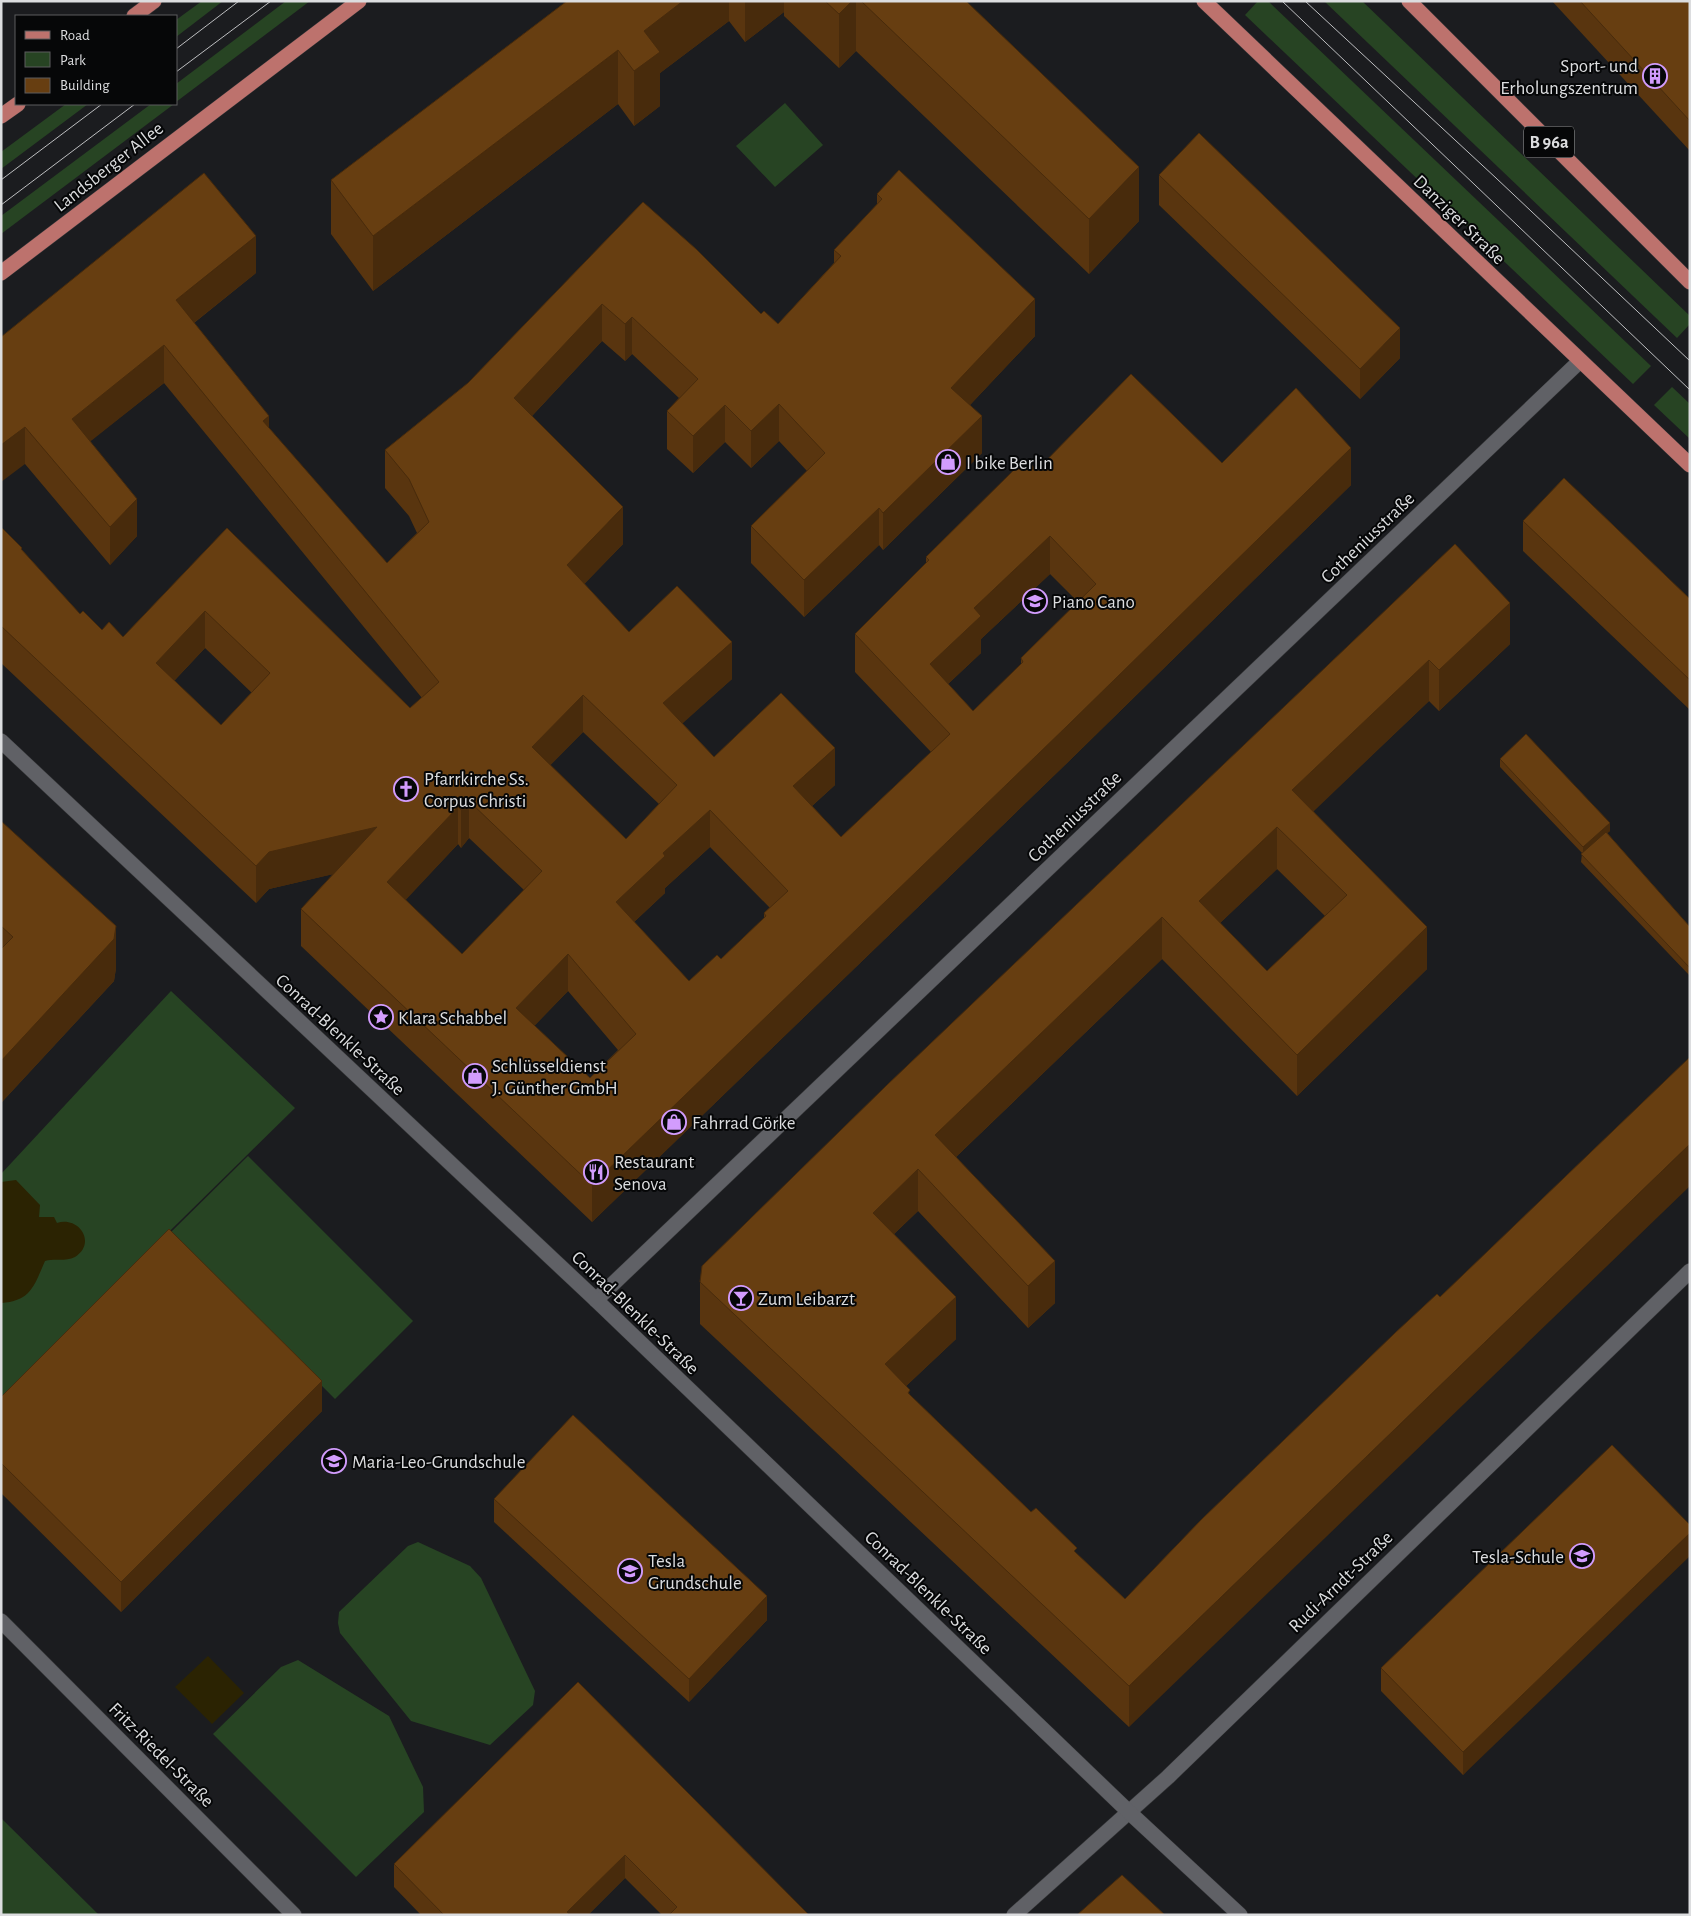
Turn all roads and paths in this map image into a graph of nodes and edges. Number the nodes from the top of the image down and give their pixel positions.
1 (154, 1) edge
2 (359, 1) edge
3 (1204, 1) edge
4 (1409, 1) edge
5 (135, 15) edge
6 (17, 105) edge
7 (1, 116) edge
8 (1, 273) edge
9 (1690, 282) edge
10 (1580, 361) junction
11 (1690, 465) edge
12 (1, 741) edge
13 (1690, 1271) edge
14 (596, 1300) junction
15 (1, 1621) edge
16 (1130, 1813) junction
17 (294, 1915) edge
18 (1014, 1915) edge
19 (1240, 1915) edge

1 - 5 main road
2 - 8 main road, Landsberger Allee
3 - 10 main road, Danziger Straße
4 - 9 main road, B 96a
6 - 7 main road
10 - 11 main road, Danziger Straße
10 - 14 street, Cotheniusstraße
12 - 14 street, Conrad-Blenkle-Straße
13 - 16 street, Rudi-Arndt-Straße
14 - 16 street, Conrad-Blenkle-Straße
15 - 17 street, Fritz-Riedel-Straße
16 - 18 street, Rudi-Arndt-Straße
16 - 19 street, Conrad-Blenkle-Straße

